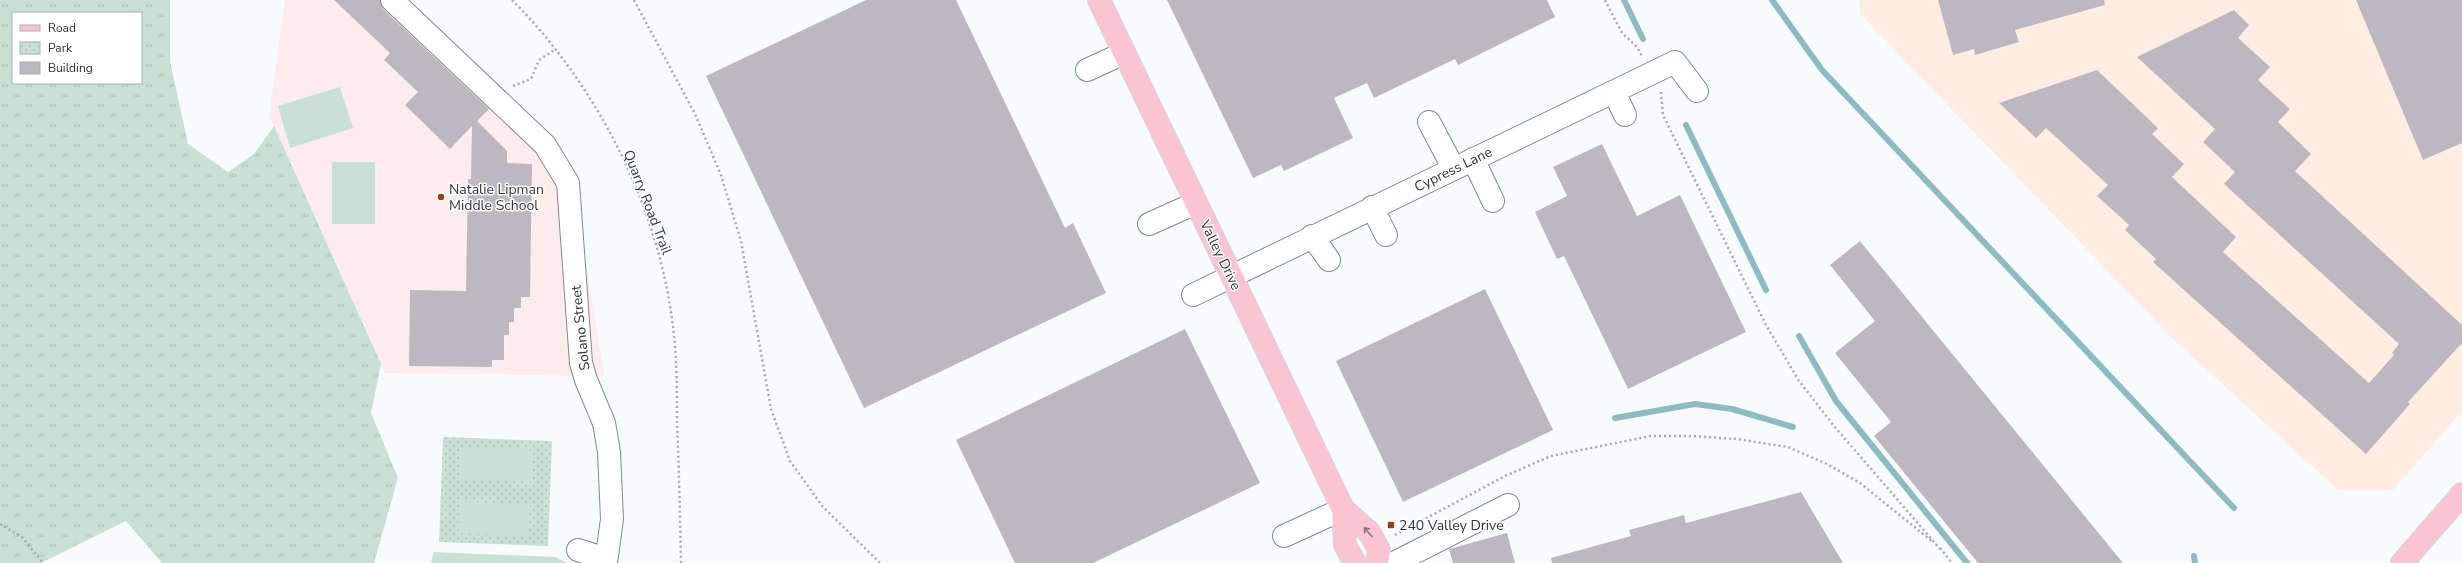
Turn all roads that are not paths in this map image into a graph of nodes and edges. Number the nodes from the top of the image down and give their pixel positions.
1 (392, 0) edge
2 (1099, 0) edge
3 (1124, 53) junction
4 (1087, 70) dead end
5 (1697, 91) dead end
6 (1614, 92) junction
7 (1625, 115) dead end
8 (1429, 122) dead end
9 (1473, 159) junction
10 (1454, 169) junction
11 (1493, 201) dead end
12 (1196, 203) junction
13 (1372, 207) junction
14 (1149, 224) dead end
15 (1386, 235) dead end
16 (1312, 236) junction
17 (1329, 260) dead end
18 (1231, 275) junction
19 (1193, 295) dead end
20 (2462, 494) edge
21 (1508, 505) dead end
22 (1343, 509) junction
23 (1284, 536) dead end
24 (578, 550) dead end
25 (606, 561) edge
26 (1355, 563) edge
27 (1377, 563) edge
28 (1394, 563) edge
29 (2402, 563) edge

1 - 25 street, Solano Street
2 - 3 main road, Valley Drive
3 - 4 street
3 - 12 main road, Valley Drive
5 - 6 street, Cypress Lane
6 - 7 street
6 - 9 street, Cypress Lane
8 - 10 street
9 - 10 street, Cypress Lane
9 - 11 street
10 - 13 street, Cypress Lane
12 - 14 street
12 - 18 main road, Valley Drive
13 - 15 street
13 - 16 street, Cypress Lane
16 - 17 street
16 - 18 street, Cypress Lane
18 - 19 street, Cypress Lane
18 - 22 main road, Valley Drive
20 - 29 main road
21 - 28 street
22 - 23 street
22 - 26 main road, Valley Drive
27 -> 22 main road, Valley Drive
24 - 25 street

